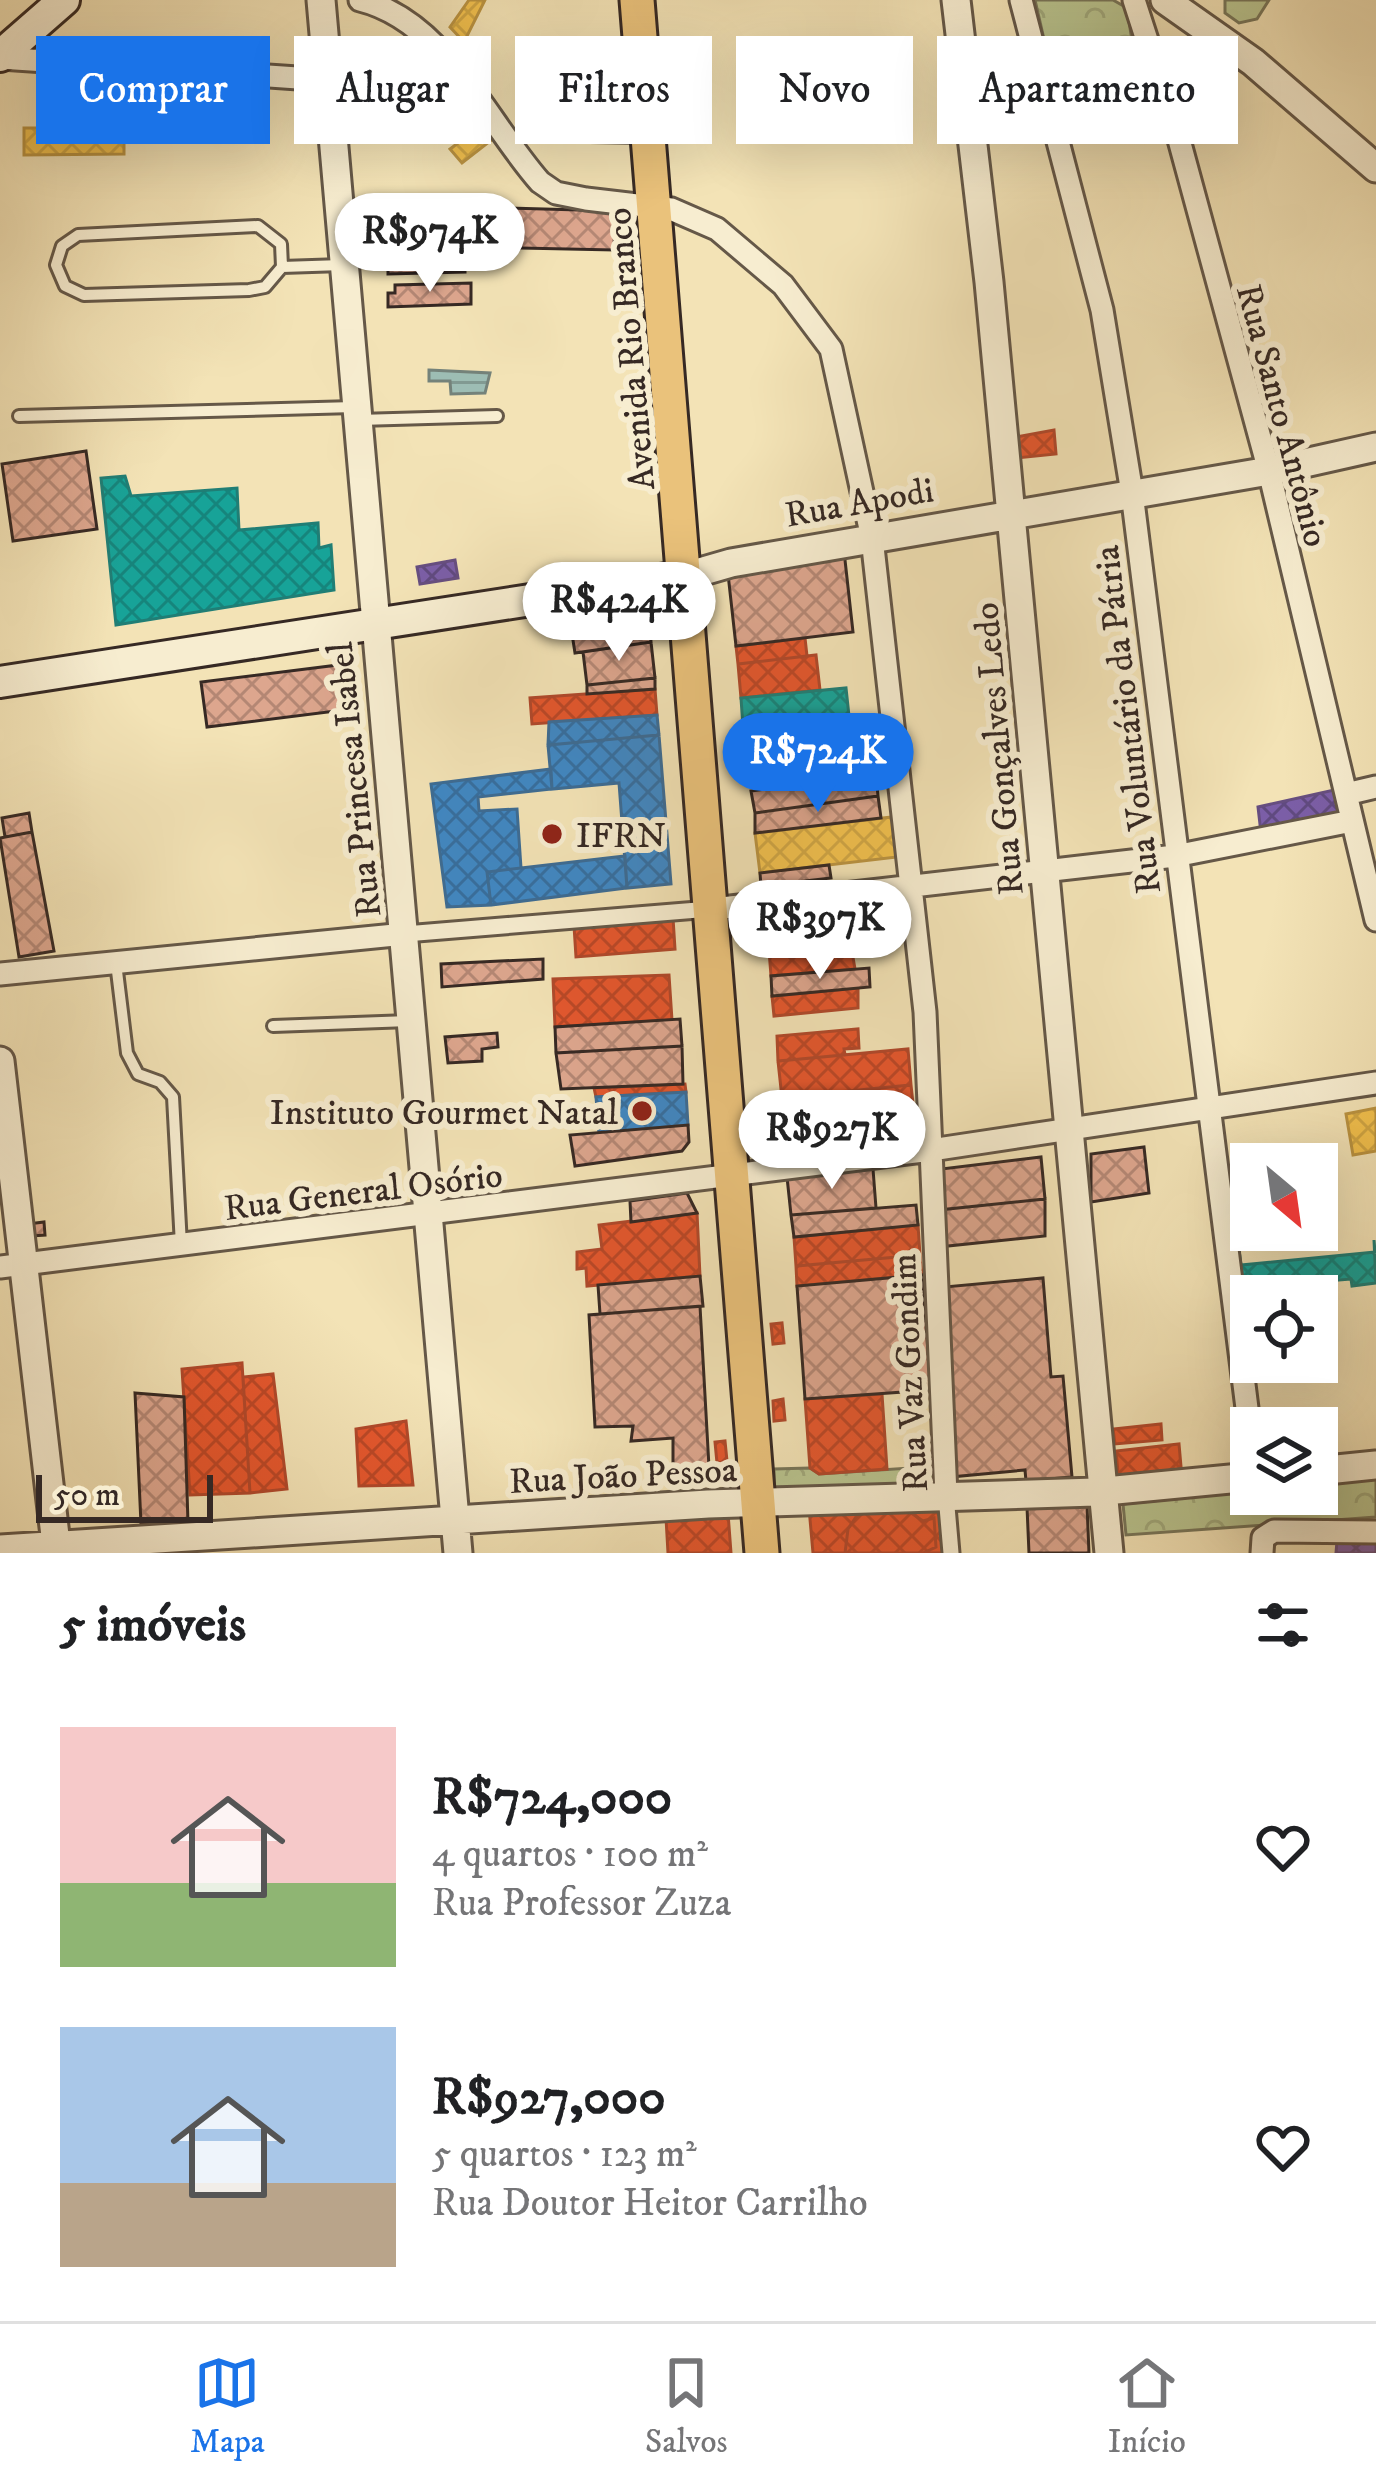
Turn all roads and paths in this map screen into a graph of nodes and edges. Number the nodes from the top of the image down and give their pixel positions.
1 (64, 0) edge
2 (321, 0) edge
3 (360, 0) edge
4 (637, 0) edge
5 (956, 0) edge
6 (1022, 0) edge
7 (1134, 0) edge
8 (1165, 0) edge
9 (324, 36) edge
10 (640, 36) edge
11 (0, 57) edge
12 (294, 78) edge
13 (333, 144) edge
14 (651, 144) edge
15 (1376, 168) edge
16 (656, 206) junction
17 (343, 265) junction
18 (282, 266) junction
19 (355, 414) junction
20 (19, 416) dead end
21 (497, 416) dead end
22 (1376, 447) edge
23 (1269, 471) junction
24 (1132, 493) junction
25 (1011, 514) junction
26 (872, 538) junction
27 (686, 576) junction
28 (373, 627) junction
29 (0, 682) edge
30 (1376, 787) edge
31 (1346, 794) junction
32 (1352, 821) junction
33 (1174, 856) junction
34 (1043, 870) junction
35 (913, 886) junction
36 (713, 909) junction
37 (1376, 920) edge
38 (405, 934) junction
39 (116, 963) junction
40 (0, 974) edge
41 (412, 1021) junction
42 (273, 1026) dead end
43 (0, 1061) edge
44 (1376, 1083) edge
45 (1206, 1109) junction
46 (1071, 1131) junction
47 (931, 1150) junction
48 (734, 1175) junction
49 (430, 1216) junction
50 (181, 1245) junction
51 (12, 1265) edge
52 (1247, 1407) edge
53 (1376, 1466) edge
54 (1338, 1469) edge
55 (1230, 1479) edge
56 (1105, 1491) junction
57 (946, 1495) junction
58 (758, 1502) junction
59 (454, 1519) junction
60 (1376, 1532) edge
61 (0, 1549) edge
62 (56, 1550) edge
63 (458, 1553) edge
64 (762, 1553) edge
65 (951, 1553) edge
66 (1109, 1553) edge
67 (1262, 1553) edge

1 - 11 main road
2 - 9 street, Rua Princesa Isabel
3 - 16 street, Rua Vaz Gondim
4 - 10 main road, Avenida Rio Branco
5 - 25 street, Rua Gonçalves Ledo
6 - 24 street, Rua Voluntário da Pátria
7 - 23 street, Rua Santo Antônio
8 - 15 street
11 - 12 street
13 - 17 street, Rua Princesa Isabel
14 - 16 main road, Avenida Rio Branco
16 - 26 street, Rua Vaz Gondim
16 - 27 main road, Avenida Rio Branco
17 - 18 lane
17 - 19 street, Rua Princesa Isabel
18 - 18 lane
19 - 20 lane
19 - 21 lane
19 - 28 street, Rua Princesa Isabel
22 - 23 street, Rua Apodi
23 - 24 street, Rua Apodi
23 - 31 street, Rua Santo Antônio
24 - 25 street, Rua Apodi
24 - 33 street, Rua Voluntário da Pátria
25 - 26 street, Rua Apodi
25 - 34 street, Rua Gonçalves Ledo
26 - 27 street, Rua Apodi
26 - 35 street, Rua Vaz Gondim
27 - 28 main road, Rua Apodi
27 - 36 main road, Avenida Rio Branco
28 - 29 main road, Rua Apodi
28 - 38 street, Rua Princesa Isabel
30 - 31 street
31 - 32 street, Rua Santo Antônio
32 - 33 street
32 - 37 street, Rua Santo Antônio
33 - 34 street
33 - 45 street, Rua Voluntário da Pátria
34 - 35 street
34 - 46 street, Rua Gonçalves Ledo
35 - 36 street
35 - 47 street, Rua Vaz Gondim
36 - 38 street
36 - 48 main road, Avenida Rio Branco
38 - 39 street
38 - 41 street, Rua Princesa Isabel
39 - 40 street
39 - 50 lane
41 - 42 lane
41 - 49 street, Rua Princesa Isabel
43 - 51 street
44 - 45 street, Rua General Osório
45 - 46 street, Rua General Osório
45 - 52 street, Rua Voluntário da Pátria
46 - 47 street, Rua General Osório
46 - 56 street, Rua Gonçalves Ledo
47 - 48 street, Rua General Osório
47 - 57 street, Rua Vaz Gondim
48 - 49 street, Rua General Osório
48 - 58 main road, Avenida Rio Branco
49 - 50 street, Rua General Osório
49 - 59 street, Rua Princesa Isabel
50 - 51 street, Rua General Osório
51 - 62 street
53 - 54 street
55 - 56 street, Rua João Pessoa
56 - 57 street, Rua João Pessoa
56 - 66 street, Rua Gonçalves Ledo
57 - 58 street, Rua João Pessoa
57 - 65 street, Rua Vaz Gondim
58 - 59 street, Rua João Pessoa
58 - 64 main road, Avenida Rio Branco
59 - 62 street, Rua João Pessoa
59 - 63 street, Rua Princesa Isabel
60 - 67 street
61 - 62 street, Rua João Pessoa

